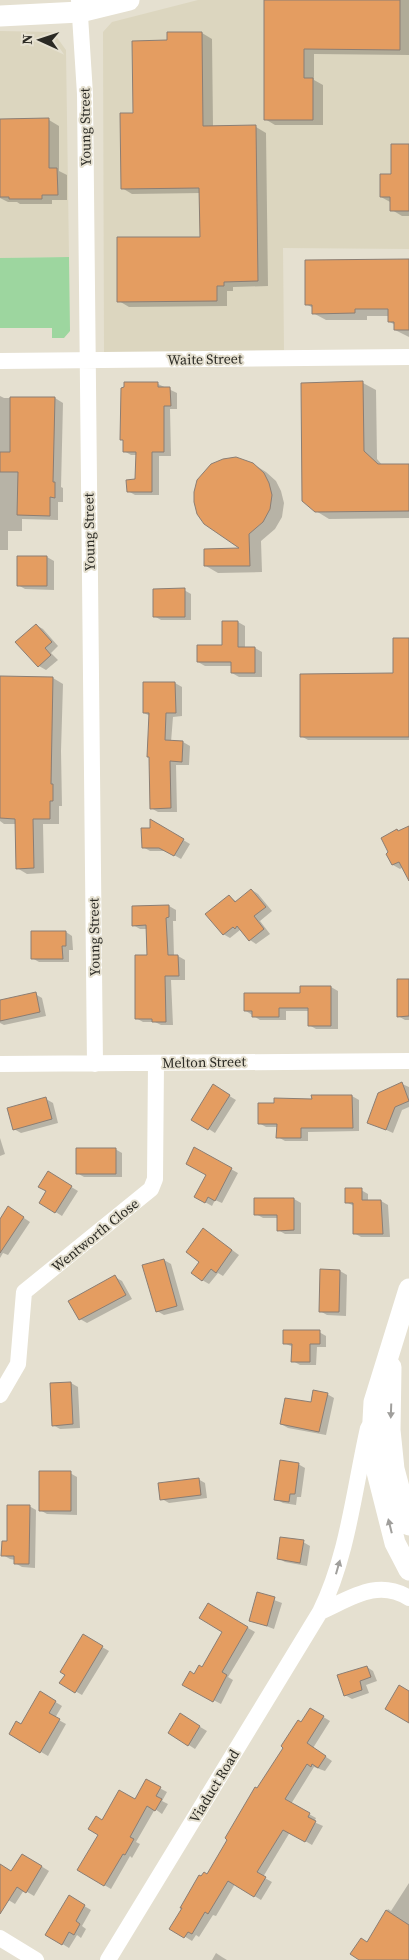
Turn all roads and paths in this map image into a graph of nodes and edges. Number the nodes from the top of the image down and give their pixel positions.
1 (129, 0) edge
2 (79, 6) edge
3 (0, 16) edge
4 (409, 357) edge
5 (88, 360) junction
6 (0, 361) edge
7 (409, 1061) edge
8 (156, 1063) junction
9 (0, 1064) edge
10 (95, 1064) junction
11 (409, 1290) edge
12 (391, 1345) junction
13 (0, 1394) edge
14 (374, 1402) junction
15 (409, 1525) edge
16 (409, 1570) edge
17 (409, 1598) edge
18 (320, 1612) junction
19 (0, 1938) edge
20 (36, 1960) edge
21 (108, 1960) edge

1 - 2 main road
2 - 3 main road
2 - 5 street, Young Street
4 - 5 street, Waite Street
5 - 6 street, Waite Street
5 - 10 street, Young Street
7 - 8 street, Melton Street
8 - 10 street, Melton Street
8 - 13 street, Wentworth Close
9 - 10 street, Melton Street
11 - 12 main road
12 - 14 main road
12 -> 15 main road
16 -> 14 main road
18 -> 14 street, Viaduct Road
17 - 18 street
18 - 21 street, Viaduct Road
19 - 20 street

